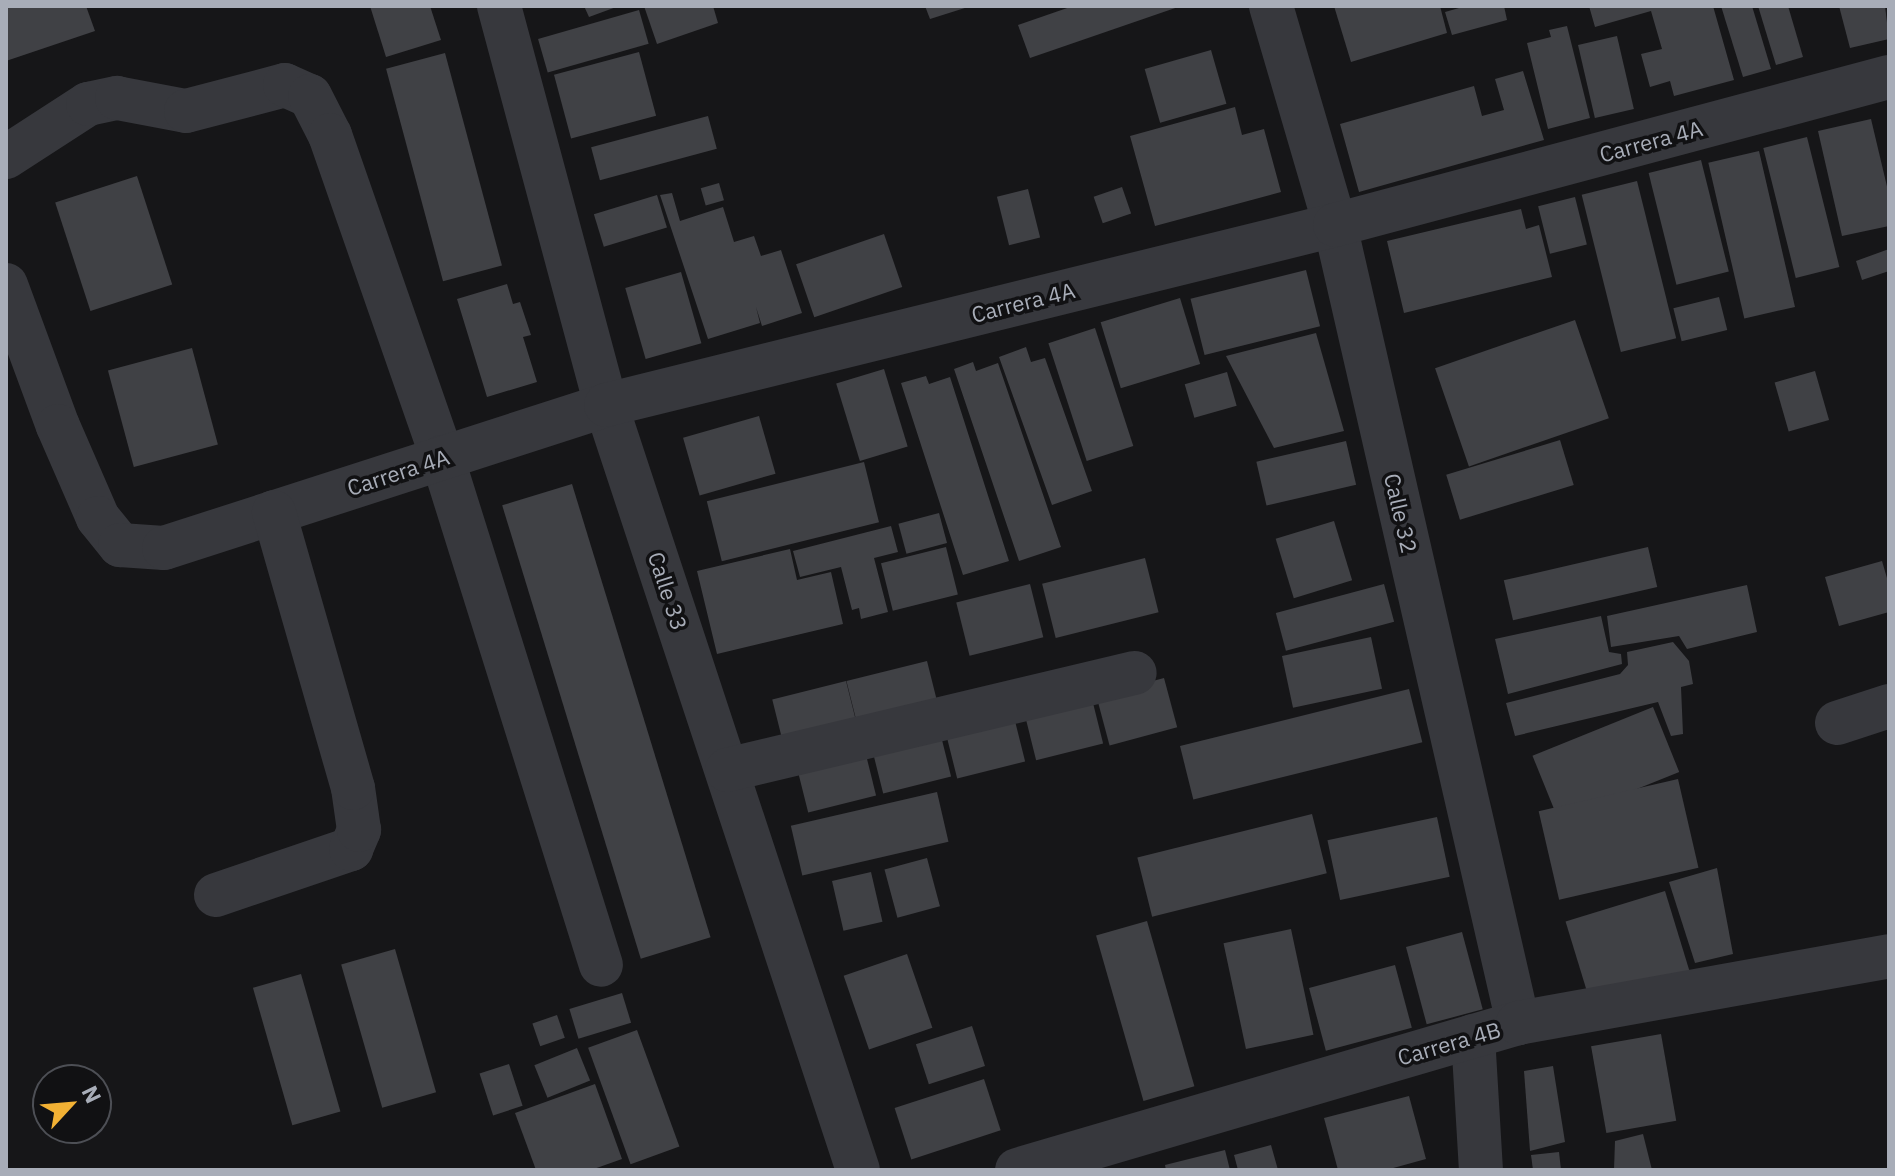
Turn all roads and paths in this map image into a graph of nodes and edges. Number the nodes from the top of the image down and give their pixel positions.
1 (499, 6) edge
2 (1271, 6) edge
3 (1889, 77) edge
4 (6, 157) edge
5 (1335, 225) junction
6 (6, 285) edge
7 (606, 405) junction
8 (442, 457) junction
9 (274, 512) junction
10 (1135, 673) dead end
11 (1889, 706) edge
12 (1837, 723) dead end
13 (727, 770) junction
14 (216, 895) dead end
15 (1889, 956) edge
16 (601, 965) dead end
17 (1518, 1023) junction
18 (1473, 1036) junction
19 (858, 1170) edge
20 (1017, 1170) edge
21 (1481, 1170) edge

1 - 7 street, Calle 33
2 - 5 street, Calle 32
3 - 5 street, Carrera 4A
4 - 8 street
5 - 7 street, Carrera 4A
5 - 17 street, Calle 32
6 - 9 street, Carrera 4A
7 - 8 street, Carrera 4A
7 - 13 street, Calle 33
8 - 9 street, Carrera 4A
8 - 16 street
9 - 14 street
10 - 13 street
11 - 12 street
13 - 19 street, Calle 33
15 - 17 street, Carrera 4B
17 - 18 street, Carrera 4B
18 - 20 street, Carrera 4B
18 - 21 street

